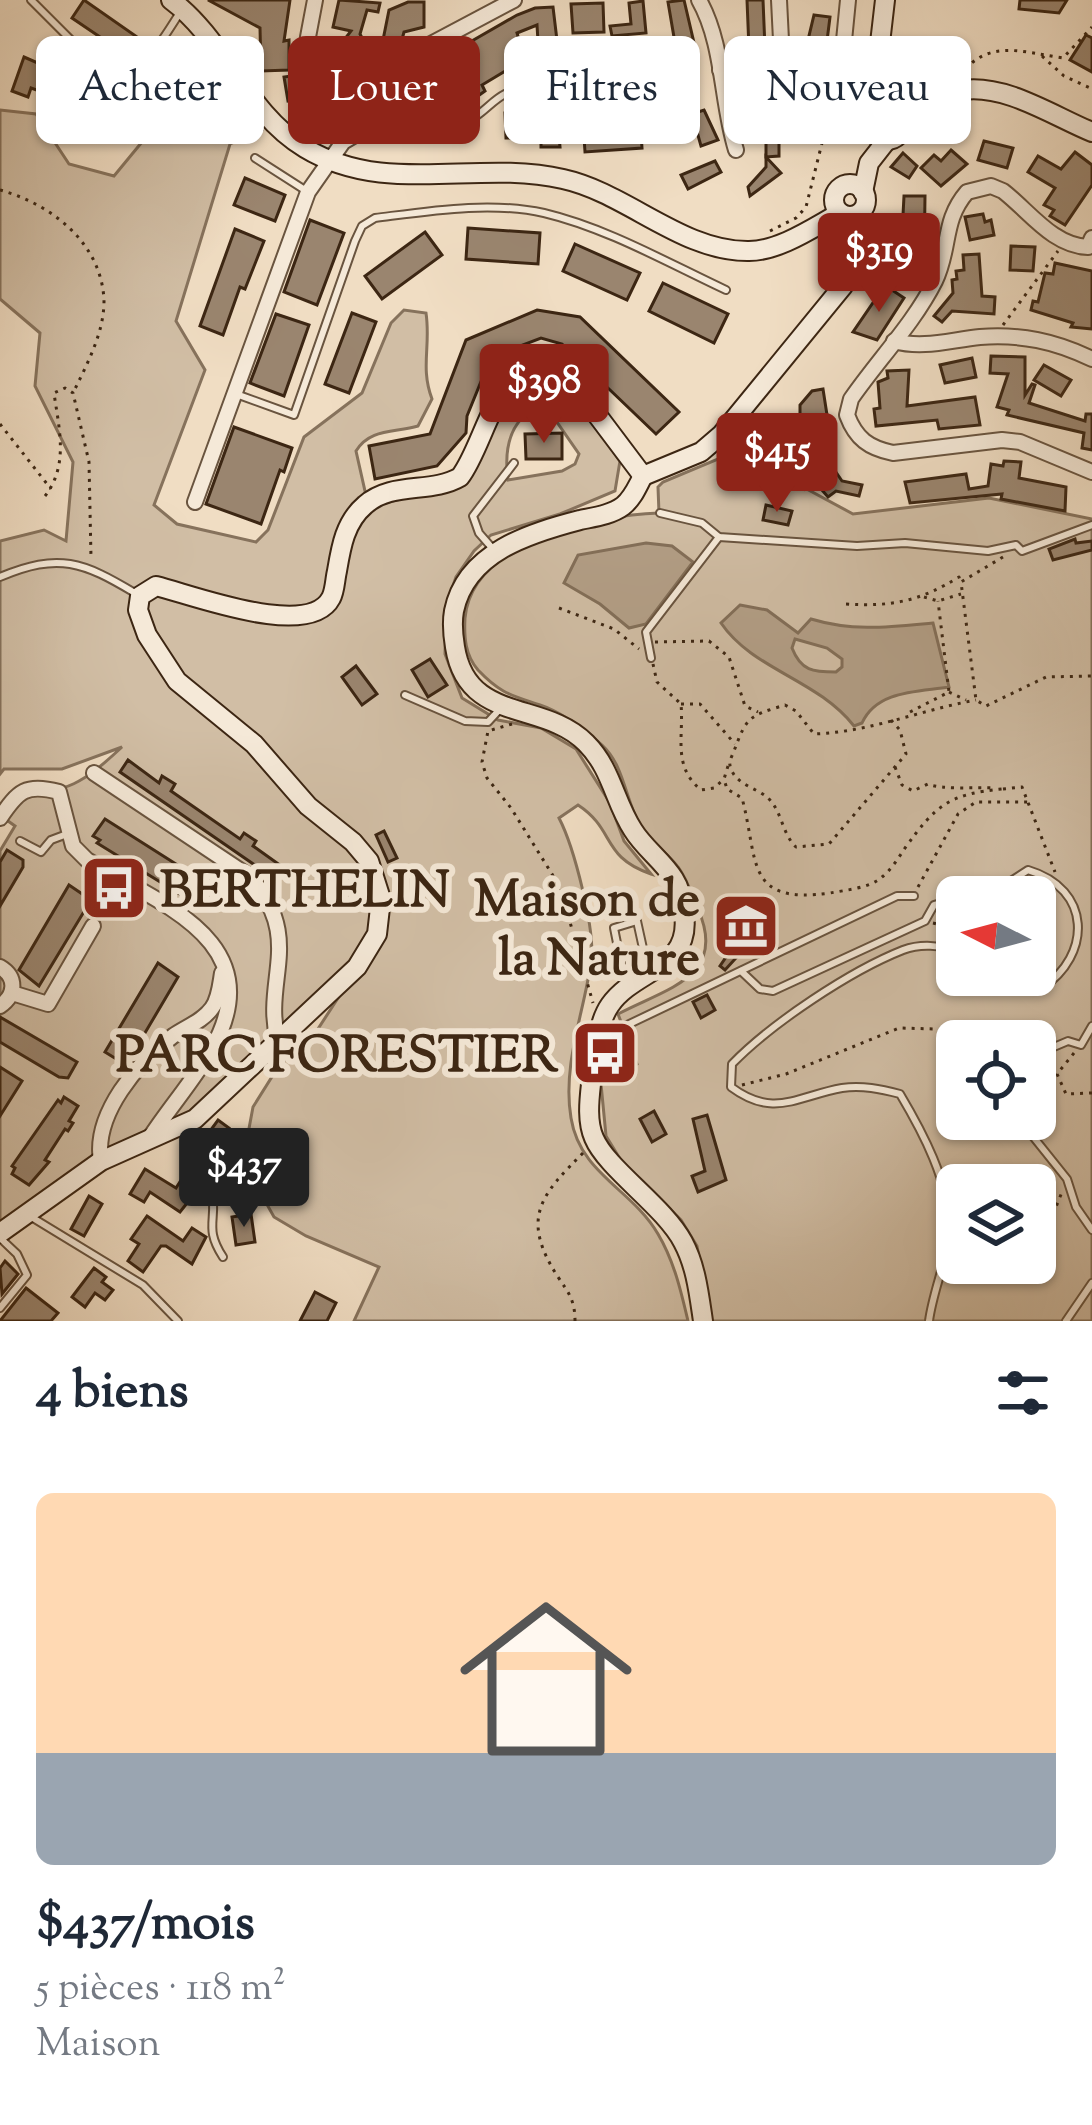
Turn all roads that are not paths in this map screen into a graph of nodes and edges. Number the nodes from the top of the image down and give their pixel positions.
1 (31, 0) edge
2 (316, 0) edge
3 (514, 0) edge
4 (699, 0) edge
5 (779, 0) edge
6 (848, 0) edge
7 (885, 0) edge
8 (177, 4) edge
9 (487, 6) edge
10 (308, 36) edge
11 (436, 36) edge
12 (782, 36) edge
13 (844, 36) edge
14 (881, 36) edge
15 (720, 70) junction
16 (724, 71) edge
17 (504, 94) edge
18 (971, 99) edge
19 (480, 112) edge
20 (1092, 133) edge
21 (341, 144) edge
22 (876, 144) edge
23 (736, 150) dead end
24 (255, 158) dead end
25 (328, 160) junction
26 (855, 188) junction
27 (308, 192) junction
28 (842, 210) junction
29 (1091, 244) edge
30 (726, 290) dead end
31 (894, 341) junction
32 (1092, 359) edge
33 (235, 394) junction
34 (514, 463) dead end
35 (1092, 472) edge
36 (643, 476) junction
37 (195, 502) dead end
38 (660, 513) dead end
39 (1092, 526) edge
40 (719, 537) junction
41 (495, 552) junction
42 (0, 577) edge
43 (140, 596) junction
44 (651, 658) road end
45 (405, 695) dead end
46 (503, 707) junction
47 (94, 773) dead end
48 (0, 818) edge
49 (70, 832) junction
50 (20, 842) dead end
51 (1019, 876) edge
52 (1049, 876) edge
53 (1056, 881) edge
54 (914, 896) road end
55 (936, 904) edge
56 (93, 926) dead end
57 (1090, 930) edge
58 (936, 947) edge
59 (1086, 948) dead end
60 (225, 962) junction
61 (0, 967) edge
62 (741, 971) junction
63 (649, 975) junction
64 (1056, 981) edge
65 (626, 989) junction
66 (12, 993) junction
67 (0, 1006) edge
68 (1092, 1026) edge
69 (601, 1032) junction
70 (278, 1041) junction
71 (1056, 1046) edge
72 (184, 1128) junction
73 (1036, 1140) edge
74 (146, 1142) junction
75 (101, 1162) junction
76 (25, 1213) junction
77 (2, 1229) edge
78 (1092, 1230) edge
79 (223, 1257) dead end
80 (1092, 1283) edge
81 (0, 1309) edge
82 (178, 1321) edge
83 (703, 1321) edge
84 (929, 1321) edge
85 (1066, 1321) edge

1 - 8 lane
2 - 10 street
3 - 9 street
4 - 15 street
5 - 12 street
6 - 13 street
7 - 14 main road
8 - 25 main road
9 - 11 street
15 - 16 street
15 - 23 street
17 - 19 lane
18 - 20 main road
21 - 25 street
22 - 26 main road
24 - 27 lane
25 - 27 street
25 - 28 main road
26 - 28 main road
26 - 28 main road
27 - 33 street
28 - 36 main road
29 - 31 street
30 - 33 lane
31 - 32 street
31 - 35 street
33 - 37 street
34 - 41 lane
36 - 41 main road
36 - 43 main road
38 - 40 lane
39 - 40 lane
40 - 44 lane
41 - 46 main road
42 - 43 lane
43 - 70 main road
45 - 46 lane
46 - 63 main road
47 - 70 street
48 - 49 street
49 - 50 lane
49 - 60 street
51 - 52 lane
53 - 57 lane
54 - 62 lane
55 - 62 lane
56 - 66 street
58 - 84 lane
59 - 64 lane
60 - 74 street
60 - 75 street
61 - 66 street
62 - 69 lane
63 - 65 main road
63 - 65 lane
65 - 69 main road
66 - 67 street
68 - 71 lane
69 - 83 main road
70 - 72 main road
72 - 74 main road
72 - 79 lane
73 - 78 lane
74 - 75 main road
75 - 76 main road
76 - 77 main road
76 - 82 lane
77 - 81 lane
80 - 85 lane

